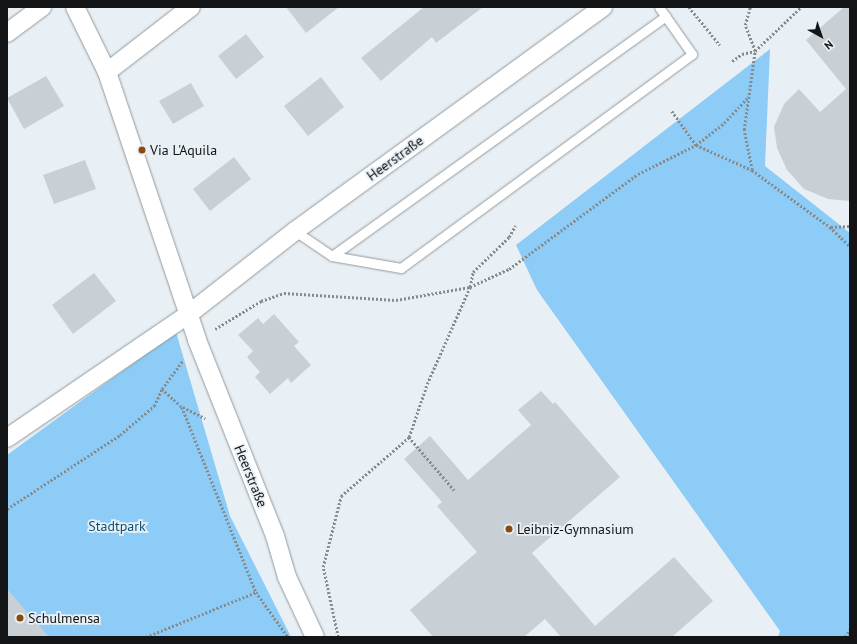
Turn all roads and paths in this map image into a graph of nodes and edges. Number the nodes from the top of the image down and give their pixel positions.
1 (42, 7) edge
2 (76, 7) edge
3 (191, 7) edge
4 (603, 7) edge
5 (659, 7) edge
6 (689, 7) edge
7 (750, 7) edge
8 (801, 7) edge
9 (666, 16) junction
10 (7, 33) edge
11 (720, 45) dead end
12 (755, 52) junction
13 (732, 61) dead end
14 (107, 72) junction
15 (747, 98) junction
16 (672, 111) dead end
17 (696, 145) junction
18 (752, 170) junction
19 (515, 226) dead end
20 (850, 226) edge
21 (830, 227) junction
22 (295, 232) junction
23 (850, 246) edge
24 (332, 256) junction
25 (470, 287) junction
26 (190, 313) junction
27 (197, 340) junction
28 (162, 389) junction
29 (409, 437) junction
30 (7, 438) edge
31 (454, 491) dead end
32 (7, 509) edge
33 (256, 592) junction
34 (850, 629) edge
35 (146, 637) edge
36 (288, 637) edge
37 (315, 637) edge
38 (338, 637) edge
39 (846, 637) edge

1 - 10 street
2 - 14 street
3 - 14 street
4 - 22 street, Heerstraße
5 - 9 lane
6 - 11 path
7 - 12 path
8 - 12 path
9 - 24 lane
9 - 24 lane
12 - 13 path
12 - 15 path
14 - 26 street
15 - 17 path
15 - 18 path
16 - 17 path
17 - 18 path
17 - 25 path
18 - 21 path
19 - 25 path
20 - 21 path
21 - 23 path
22 - 24 lane
22 - 26 street, Heerstraße
25 - 27 path
25 - 29 path
26 - 27 street, Heerstraße
26 - 30 street, Heerstraße
27 - 28 path
27 - 37 street, Heerstraße
28 - 32 path
28 - 33 path
29 - 31 path
29 - 38 path
33 - 35 path
33 - 36 path
34 - 39 path

